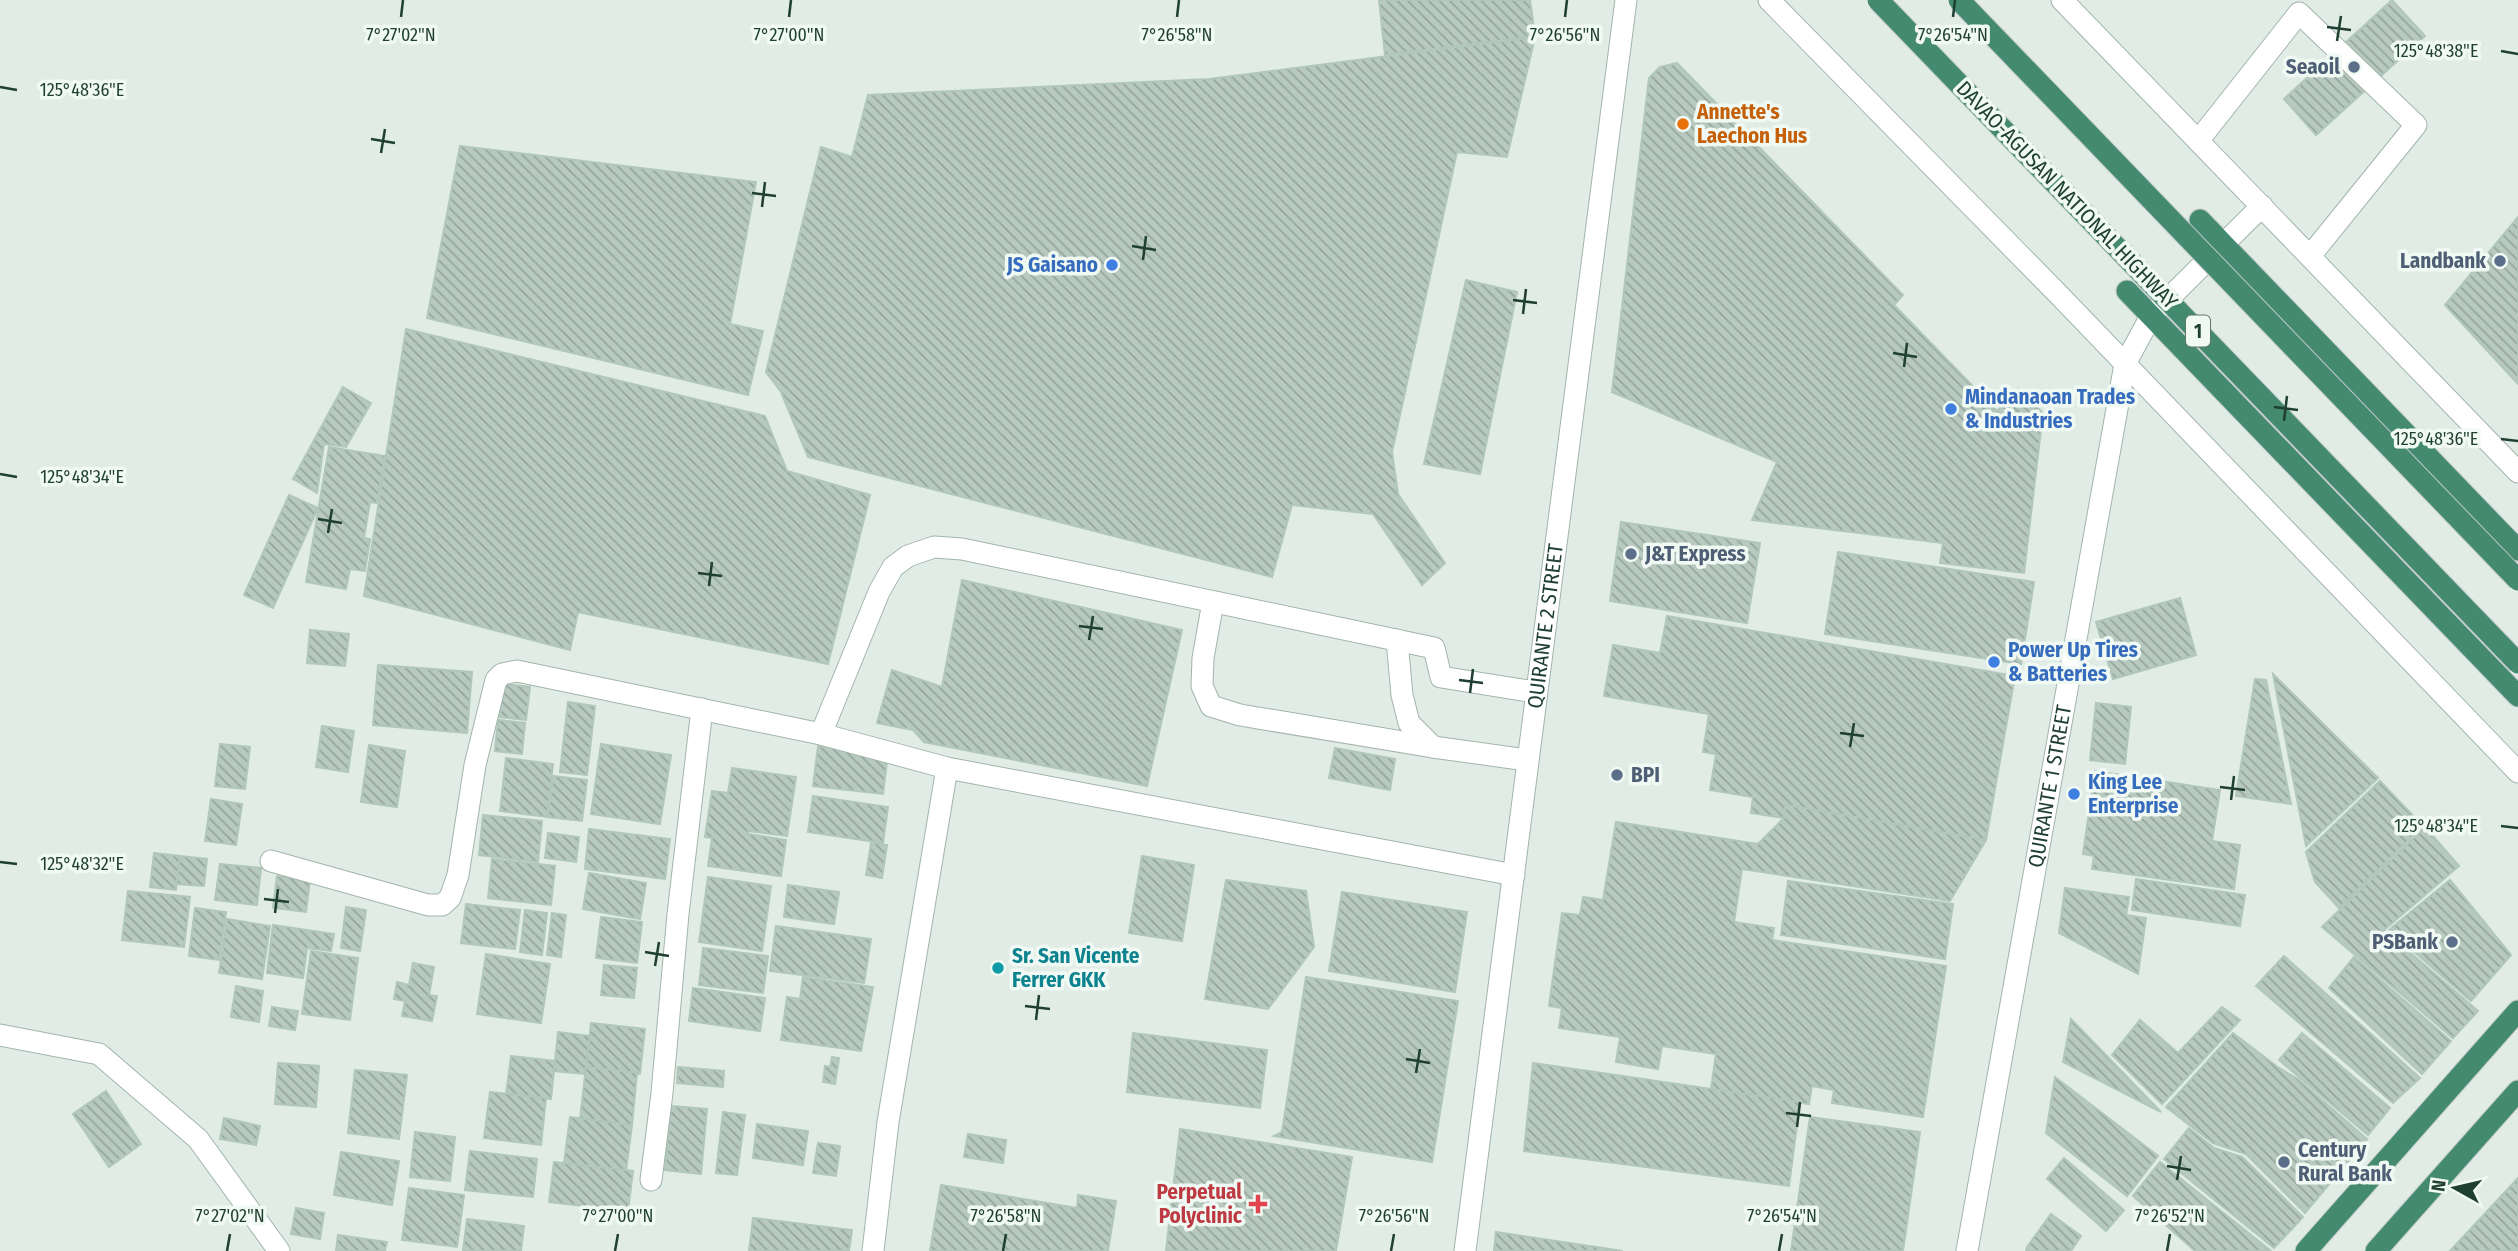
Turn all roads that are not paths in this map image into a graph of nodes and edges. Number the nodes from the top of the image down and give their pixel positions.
1 (1626, 0) edge
2 (1769, 0) edge
3 (1878, 0) edge
4 (1959, 0) edge
5 (2062, 0) edge
6 (2198, 141) junction
7 (2262, 206) junction
8 (2200, 220) dead end
9 (2224, 244) junction
10 (2310, 256) junction
11 (2127, 290) dead end
12 (2151, 316) junction
13 (2125, 363) junction
14 (2518, 472) edge
15 (2518, 550) edge
16 (2518, 580) edge
17 (1213, 602) junction
18 (1398, 640) junction
19 (2518, 663) edge
20 (1535, 692) junction
21 (2518, 696) edge
22 (702, 709) junction
23 (821, 734) junction
24 (1433, 747) junction
25 (1527, 760) junction
26 (947, 768) junction
27 (2518, 772) edge
28 (271, 861) dead end
29 (1514, 875) junction
30 (2518, 1011) edge
31 (0, 1035) edge
32 (2518, 1091) edge
33 (651, 1180) dead end
34 (279, 1251) edge
35 (873, 1251) edge
36 (1465, 1251) edge
37 (1967, 1251) edge
38 (2306, 1251) edge
39 (2376, 1251) edge

1 - 20 street, QUIRANTE 2 STREET
2 - 13 street
3 - 19 highway, DAVAO-AGUSAN NATIONAL HIGHWAY / 1, bridge
4 - 16 highway, bridge
5 - 6 street
6 - 7 street
6 - 10 street
7 - 9 street, QUIRANTE 1 STREET
7 - 10 street
8 - 9 highway
9 - 12 street, QUIRANTE 1 STREET
9 - 15 highway
10 - 14 street
11 - 12 highway, DAVAO-AGUSAN NATIONAL HIGHWAY / 1
12 - 13 street, QUIRANTE 1 STREET
12 - 21 highway, DAVAO-AGUSAN NATIONAL HIGHWAY / 1
13 - 27 street
13 - 37 street, QUIRANTE 1 STREET
17 - 18 street
17 - 23 street
17 - 24 street
18 - 20 street
18 - 24 street
20 - 25 street, QUIRANTE 2 STREET
22 - 23 street
22 - 28 street
22 - 33 street
23 - 26 street
24 - 25 street
25 - 29 street, QUIRANTE 2 STREET
26 - 29 street
26 - 35 street
29 - 36 street, QUIRANTE 2 STREET
30 - 38 highway
31 - 34 street
32 - 39 highway

